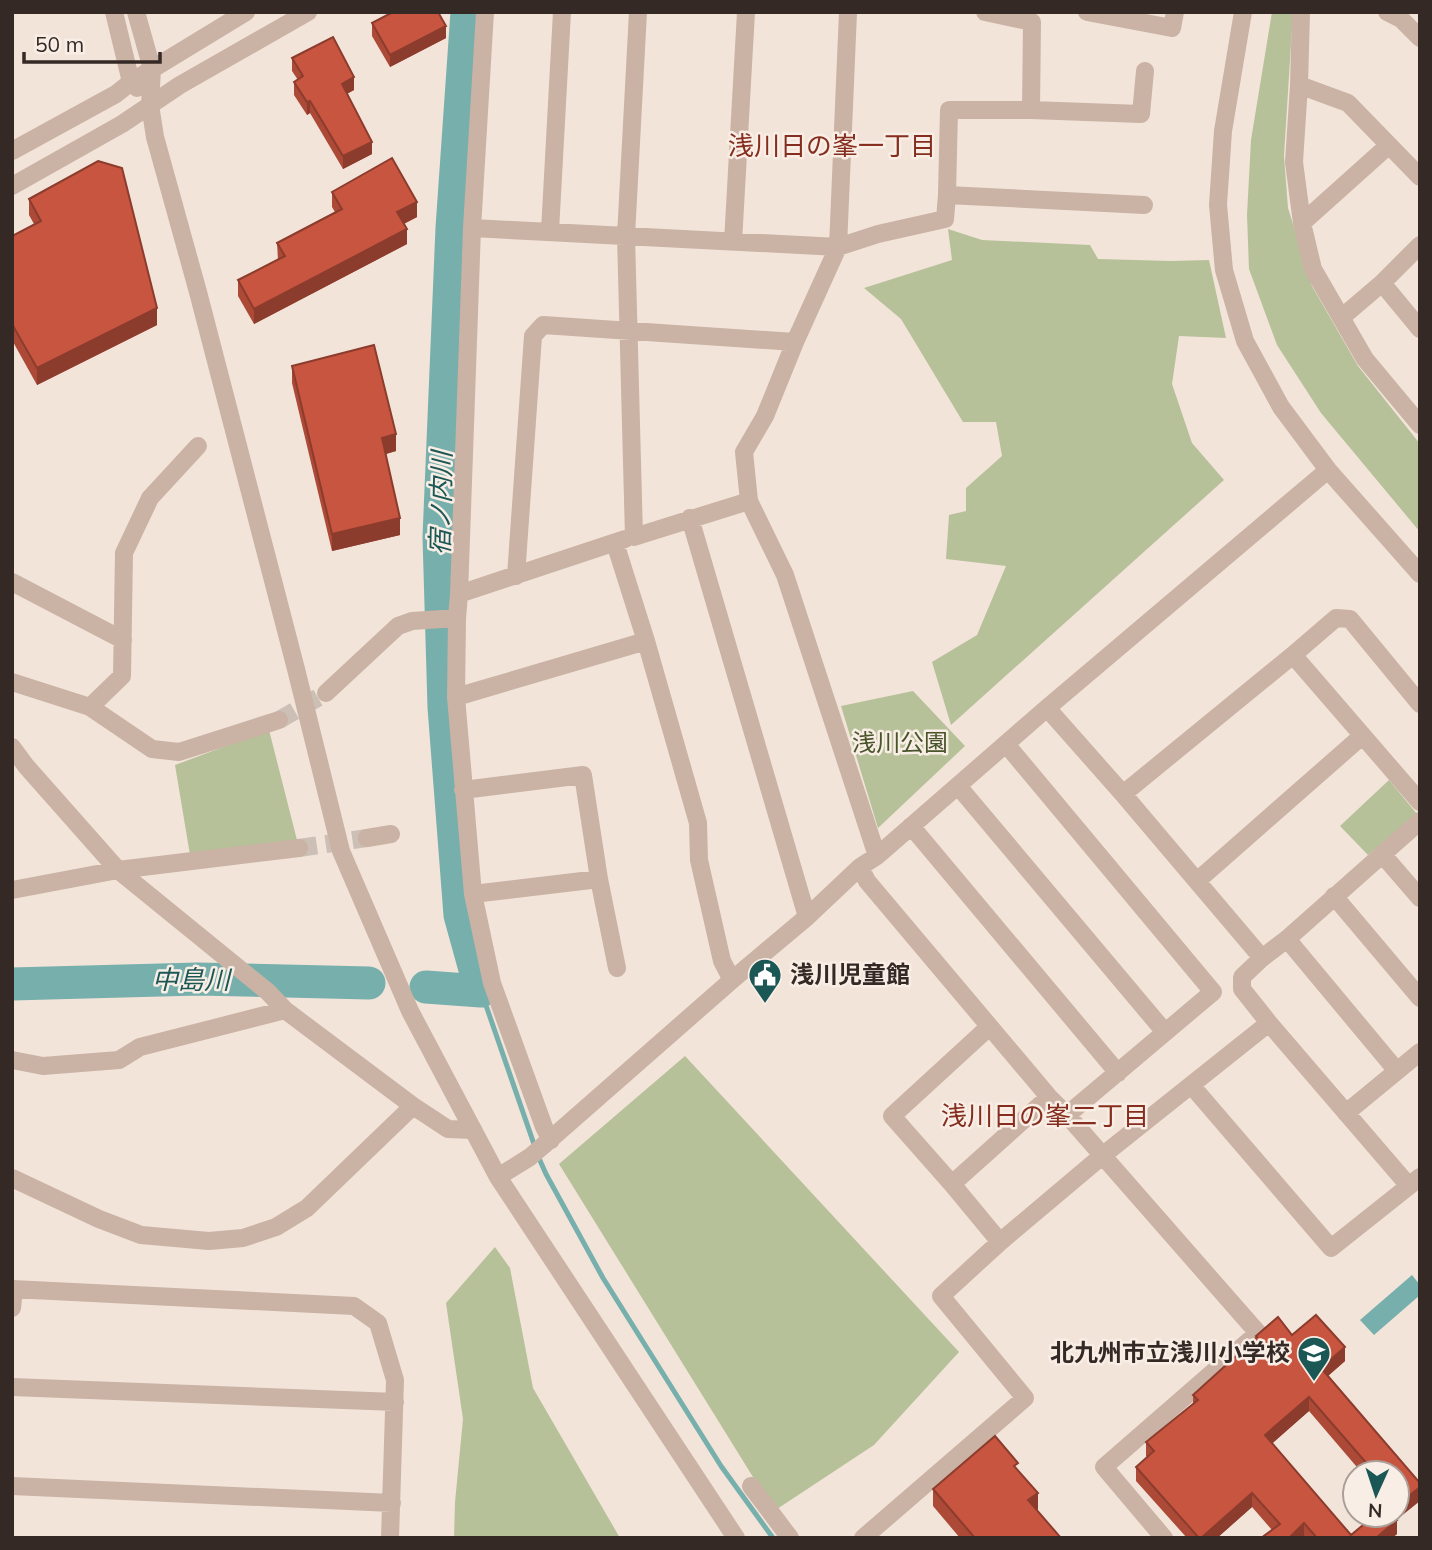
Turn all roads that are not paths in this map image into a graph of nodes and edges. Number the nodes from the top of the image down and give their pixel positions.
1 (114, 12) edge
2 (136, 12) edge
3 (246, 12) edge
4 (308, 12) edge
5 (485, 12) edge
6 (562, 12) edge
7 (638, 12) edge
8 (746, 12) edge
9 (848, 12) edge
10 (985, 12) edge
11 (1087, 12) edge
12 (1175, 12) edge
13 (1244, 12) edge
14 (1301, 12) edge
15 (1388, 12) edge
16 (1420, 38) edge
17 (152, 69) junction
18 (1145, 71) dead end
19 (131, 82) junction
20 (1299, 85) junction
21 (150, 105) junction
22 (1031, 110) junction
23 (1389, 145) junction
24 (12, 151) edge
25 (1420, 177) edge
26 (12, 186) edge
27 (947, 195) junction
28 (1144, 205) dead end
29 (1302, 223) junction
30 (472, 228) junction
31 (550, 231) junction
32 (625, 236) junction
33 (733, 242) junction
34 (1420, 245) edge
35 (838, 247) junction
36 (1382, 283) junction
37 (1341, 318) junction
38 (628, 330) junction
39 (1420, 330) edge
40 (795, 342) junction
41 (1420, 425) edge
42 (198, 446) dead end
43 (1328, 470) junction
44 (750, 501) junction
45 (690, 518) junction
46 (634, 537) junction
47 (615, 543) junction
48 (1420, 574) edge
49 (516, 576) junction
50 (12, 582) edge
51 (459, 594) junction
52 (452, 619) junction
53 (123, 640) junction
54 (646, 641) junction
55 (1293, 656) junction
56 (12, 682) edge
57 (326, 693) tunnel mouth
58 (456, 696) junction
59 (1420, 704) edge
60 (90, 708) junction
61 (1047, 708) junction
62 (279, 720) tunnel mouth
63 (1362, 736) junction
64 (1006, 744) junction
65 (12, 747) edge
66 (19, 769) edge
67 (958, 786) junction
68 (463, 790) junction
69 (1123, 794) junction
70 (1420, 802) edge
71 (1420, 821) edge
72 (911, 826) junction
73 (391, 834) dead end
74 (367, 838) tunnel mouth
75 (299, 848) tunnel mouth
76 (1382, 854) junction
77 (877, 856) junction
78 (860, 867) junction
79 (118, 870) junction
80 (599, 879) junction
81 (1197, 881) junction
82 (12, 890) edge
83 (473, 894) junction
84 (1334, 896) junction
85 (1420, 898) edge
86 (807, 917) junction
87 (1287, 939) junction
88 (1262, 958) junction
89 (617, 968) dead end
90 (732, 980) junction
91 (1420, 998) edge
92 (285, 1010) junction
93 (1269, 1023) junction
94 (989, 1027) junction
95 (1164, 1031) junction
96 (1420, 1052) edge
97 (12, 1060) edge
98 (1397, 1071) junction
99 (1118, 1073) junction
100 (1191, 1085) junction
101 (1049, 1097) junction
102 (413, 1106) junction
103 (1346, 1113) junction
104 (1067, 1115) junction
105 (472, 1130) junction
106 (548, 1142) junction
107 (1102, 1156) junction
108 (498, 1177) junction
109 (12, 1178) edge
110 (1414, 1182) edge
111 (952, 1184) junction
112 (1000, 1242) junction
113 (13, 1289) edge
114 (12, 1308) edge
115 (12, 1387) edge
116 (395, 1402) junction
117 (12, 1486) edge
118 (751, 1486) dead end
119 (392, 1503) junction
120 (390, 1538) edge
121 (736, 1538) edge
122 (790, 1538) edge
123 (863, 1538) edge
124 (1164, 1538) edge

1 - 19 street
2 - 17 street
3 - 17 street
4 - 21 street
5 - 30 street
6 - 31 street
7 - 32 street
8 - 33 street
9 - 35 street
10 - 22 street
11 - 12 street
13 - 43 street
14 - 20 street
15 - 16 street
17 - 19 street
17 - 21 street
18 - 22 street
19 - 21 street
19 - 24 street
20 - 23 street
20 - 29 street
21 - 26 street
21 - 105 street
22 - 27 street
23 - 25 street
23 - 29 street
27 - 28 street
27 - 35 street
29 - 37 street
30 - 31 street
30 - 51 street
31 - 32 street
32 - 33 street
32 - 38 street
33 - 35 street
34 - 36 street
35 - 40 street
36 - 37 street
36 - 39 street
37 - 41 street
38 - 40 street
38 - 46 street
38 - 49 street
40 - 44 street
42 - 53 street
43 - 48 street
43 - 61 street
44 - 45 street
44 - 77 street
45 - 46 street
45 - 86 street
46 - 47 street
47 - 49 street
47 - 54 street
49 - 51 street
50 - 53 street
51 - 52 street
52 - 57 street
52 - 58 street
53 - 60 street
54 - 58 street
54 - 90 street
55 - 59 street
55 - 63 street
55 - 69 street
56 - 60 street
58 - 68 street
60 - 62 street
61 - 64 street
61 - 69 street
63 - 70 street
63 - 81 street
64 - 67 street
64 - 95 street
65 - 66 street
66 - 79 street
67 - 72 street
67 - 95 street
68 - 80 street
68 - 83 street
69 - 81 street
71 - 76 street
72 - 77 street
72 - 99 street
73 - 74 street
75 - 79 street
76 - 84 street
76 - 85 street
77 - 78 street
78 - 86 street
78 - 94 street
79 - 82 street
79 - 92 street
80 - 83 street
80 - 89 street
81 - 88 street
83 - 106 street
84 - 87 street
84 - 91 street
86 - 90 street
87 - 88 street
87 - 98 street
88 - 93 street
90 - 106 street
92 - 97 street
92 - 102 street
93 - 100 street
93 - 103 street
94 - 101 street
94 - 111 street
95 - 99 street
96 - 98 street
98 - 103 street
99 - 104 street
100 - 107 street
100 - 110 street
101 - 104 street
101 - 111 street
102 - 105 street
102 - 109 street
103 - 110 street
104 - 107 street
105 - 108 street
106 - 108 street
107 - 112 street
107 - 124 street
108 - 121 street
111 - 112 street
112 - 123 street
113 - 114 street
113 - 116 street
115 - 116 street
116 - 119 street
117 - 119 street
118 - 122 street
119 - 120 street

